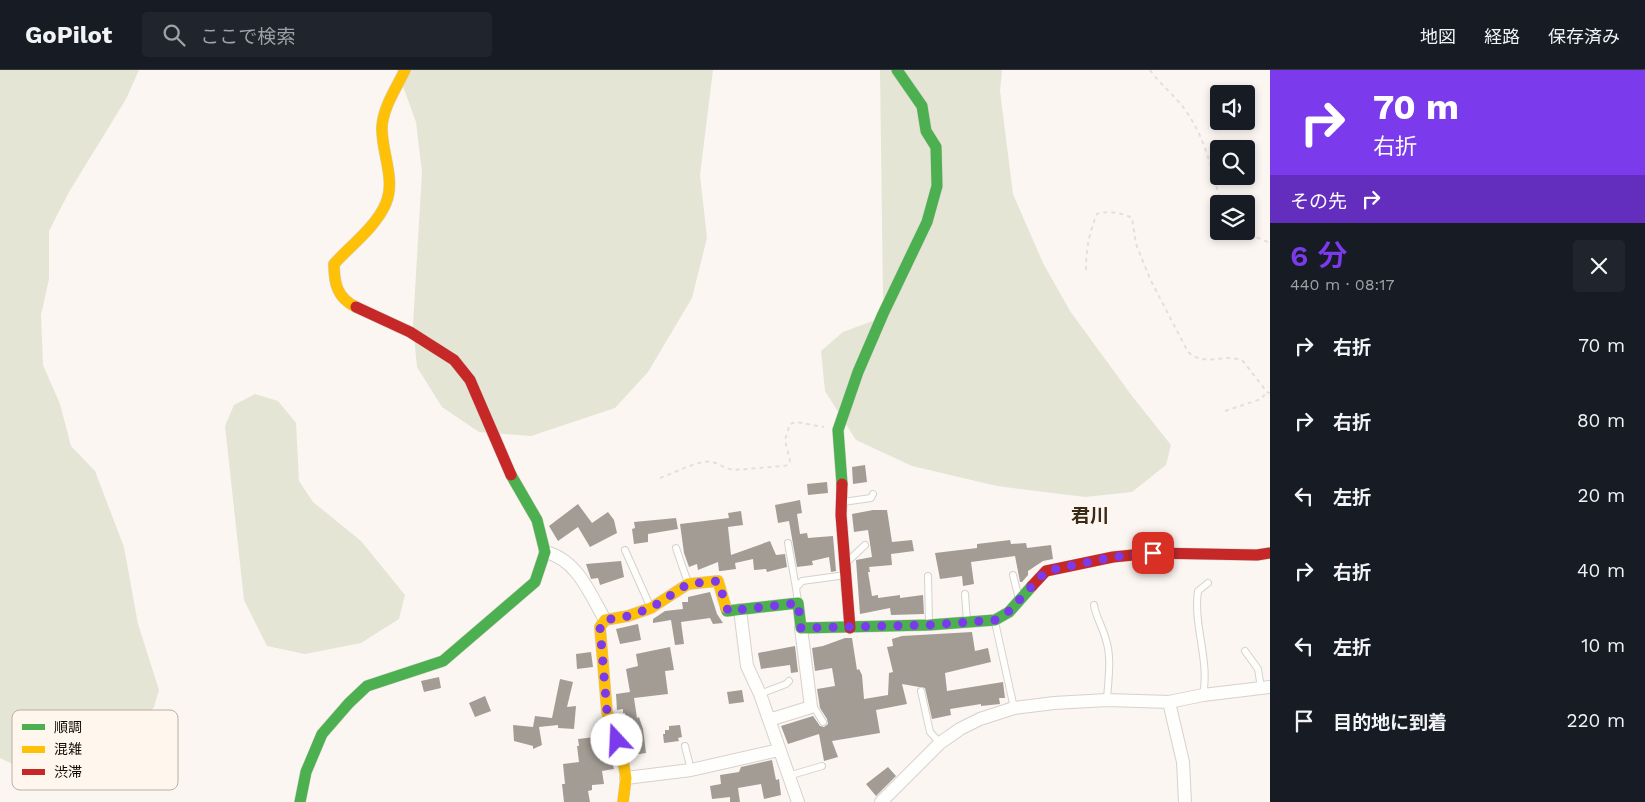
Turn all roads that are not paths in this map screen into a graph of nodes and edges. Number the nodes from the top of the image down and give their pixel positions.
1 (405, 70) edge
2 (897, 70) edge
3 (873, 494) dead end
4 (841, 502) junction
5 (788, 543) dead end
6 (865, 545) dead end
7 (676, 548) dead end
8 (624, 550) dead end
9 (545, 552) junction
10 (1270, 553) edge
11 (846, 562) junction
12 (846, 575) junction
13 (1012, 575) dead end
14 (928, 576) dead end
15 (1208, 583) dead end
16 (688, 584) junction
17 (796, 588) junction
18 (965, 594) dead end
19 (1019, 600) junction
20 (798, 603) junction
21 (1094, 606) dead end
22 (651, 608) junction
23 (740, 610) junction
24 (605, 620) junction
25 (995, 620) junction
26 (967, 621) junction
27 (929, 625) junction
28 (801, 628) junction
29 (850, 628) junction
30 (1245, 651) dead end
31 (789, 680) dead end
32 (1266, 688) edge
33 (921, 691) dead end
34 (760, 694) junction
35 (1203, 695) junction
36 (1107, 700) junction
37 (1169, 702) junction
38 (810, 704) junction
39 (1014, 708) junction
40 (769, 720) junction
41 (823, 722) dead end
42 (940, 743) junction
43 (686, 746) dead end
44 (779, 750) junction
45 (822, 766) dead end
46 (691, 770) junction
47 (788, 776) junction
48 (626, 778) junction
49 (300, 802) edge
50 (623, 802) edge
51 (798, 802) edge
52 (882, 802) edge
53 (1186, 802) edge

1 - 9 street
2 - 4 street
3 - 4 lane
4 - 11 street
5 - 17 lane
6 - 11 lane
7 - 16 lane
8 - 22 lane
9 - 24 street
9 - 49 street
10 - 19 street
11 - 12 street
12 - 17 lane
12 - 29 street
13 - 19 lane
14 - 27 lane
15 - 35 lane
16 - 22 street
16 - 23 street
17 - 20 lane
18 - 26 lane
19 - 25 street
20 - 23 street
20 - 28 street
21 - 36 lane
22 - 24 street
23 - 34 street
24 - 48 street
25 - 26 street
25 - 39 lane
26 - 27 street
27 - 29 street
28 - 29 street
28 - 38 street
30 - 32 lane
31 - 34 lane
32 - 35 street
33 - 42 lane
34 - 40 street
35 - 37 street
36 - 37 street
36 - 39 street
37 - 53 street
38 - 40 street
38 - 41 lane
39 - 42 street
40 - 44 street
42 - 52 street
43 - 46 lane
44 - 46 street
44 - 47 street
45 - 47 lane
46 - 48 street
47 - 51 street
48 - 50 street

